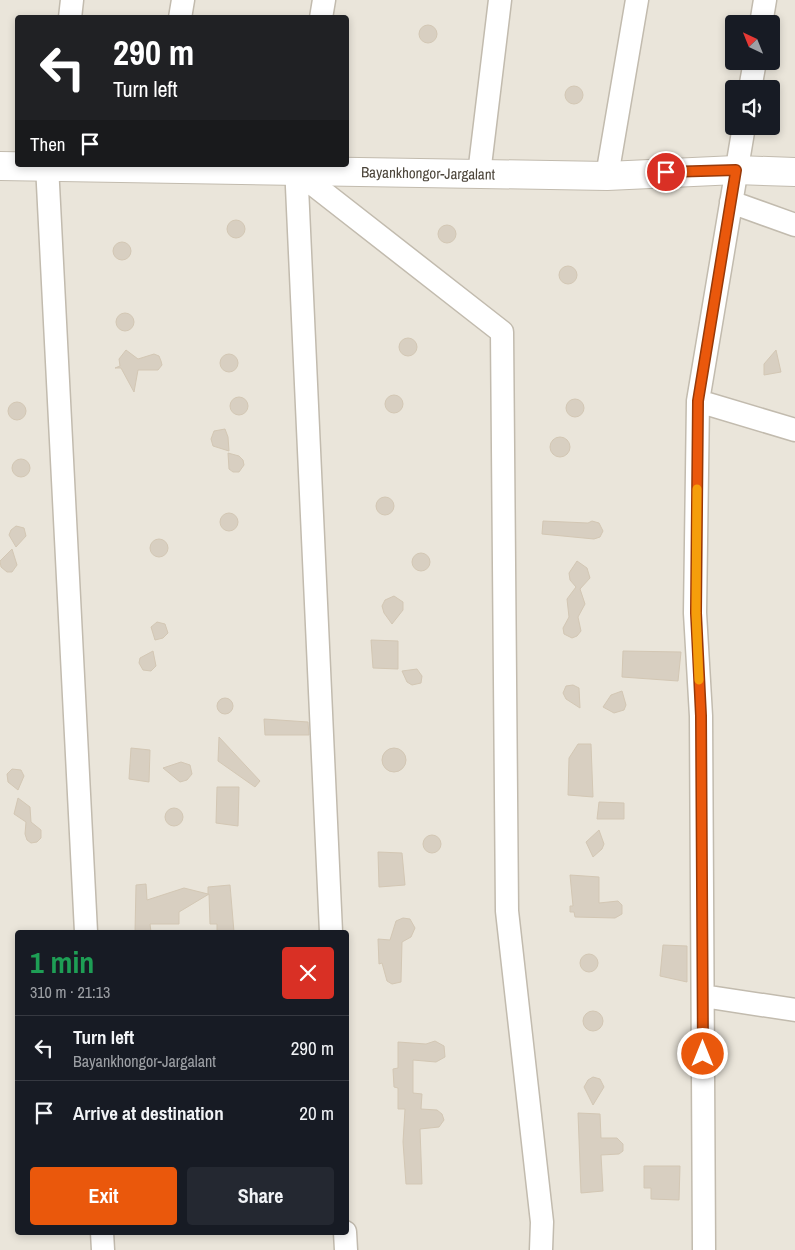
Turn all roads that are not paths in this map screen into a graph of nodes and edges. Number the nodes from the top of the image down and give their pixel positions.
1 (72, 0) edge
2 (182, 0) edge
3 (324, 0) edge
4 (500, 0) edge
5 (637, 0) edge
6 (765, 0) edge
7 (70, 15) edge
8 (180, 15) edge
9 (322, 15) edge
10 (762, 15) edge
11 (742, 135) edge
12 (0, 166) edge
13 (15, 166) edge
14 (46, 167) edge
15 (154, 167) edge
16 (296, 168) edge
17 (736, 170) junction
18 (795, 172) edge
19 (479, 174) junction
20 (607, 176) junction
21 (731, 202) junction
22 (795, 225) edge
23 (698, 401) junction
24 (795, 430) edge
25 (86, 930) edge
26 (331, 930) edge
27 (703, 996) junction
28 (795, 1010) edge
29 (102, 1235) edge
30 (346, 1235) edge
31 (103, 1250) edge
32 (346, 1250) edge
33 (541, 1250) edge
34 (704, 1250) edge

1 - 7 street
2 - 8 street
3 - 9 street
4 - 19 street
5 - 20 street
6 - 10 street
11 - 17 street
12 - 13 street, Bayankhongor-Jargalant
14 - 25 street
15 - 16 street, Bayankhongor-Jargalant
16 - 19 street, Bayankhongor-Jargalant
16 - 26 street
16 - 33 street
17 - 18 street, Bayankhongor-Jargalant
17 - 20 street, Bayankhongor-Jargalant
17 - 21 street
19 - 20 street, Bayankhongor-Jargalant
21 - 22 street
21 - 23 street
23 - 24 street
23 - 27 street
27 - 28 street
27 - 34 street
29 - 31 street
30 - 32 street

